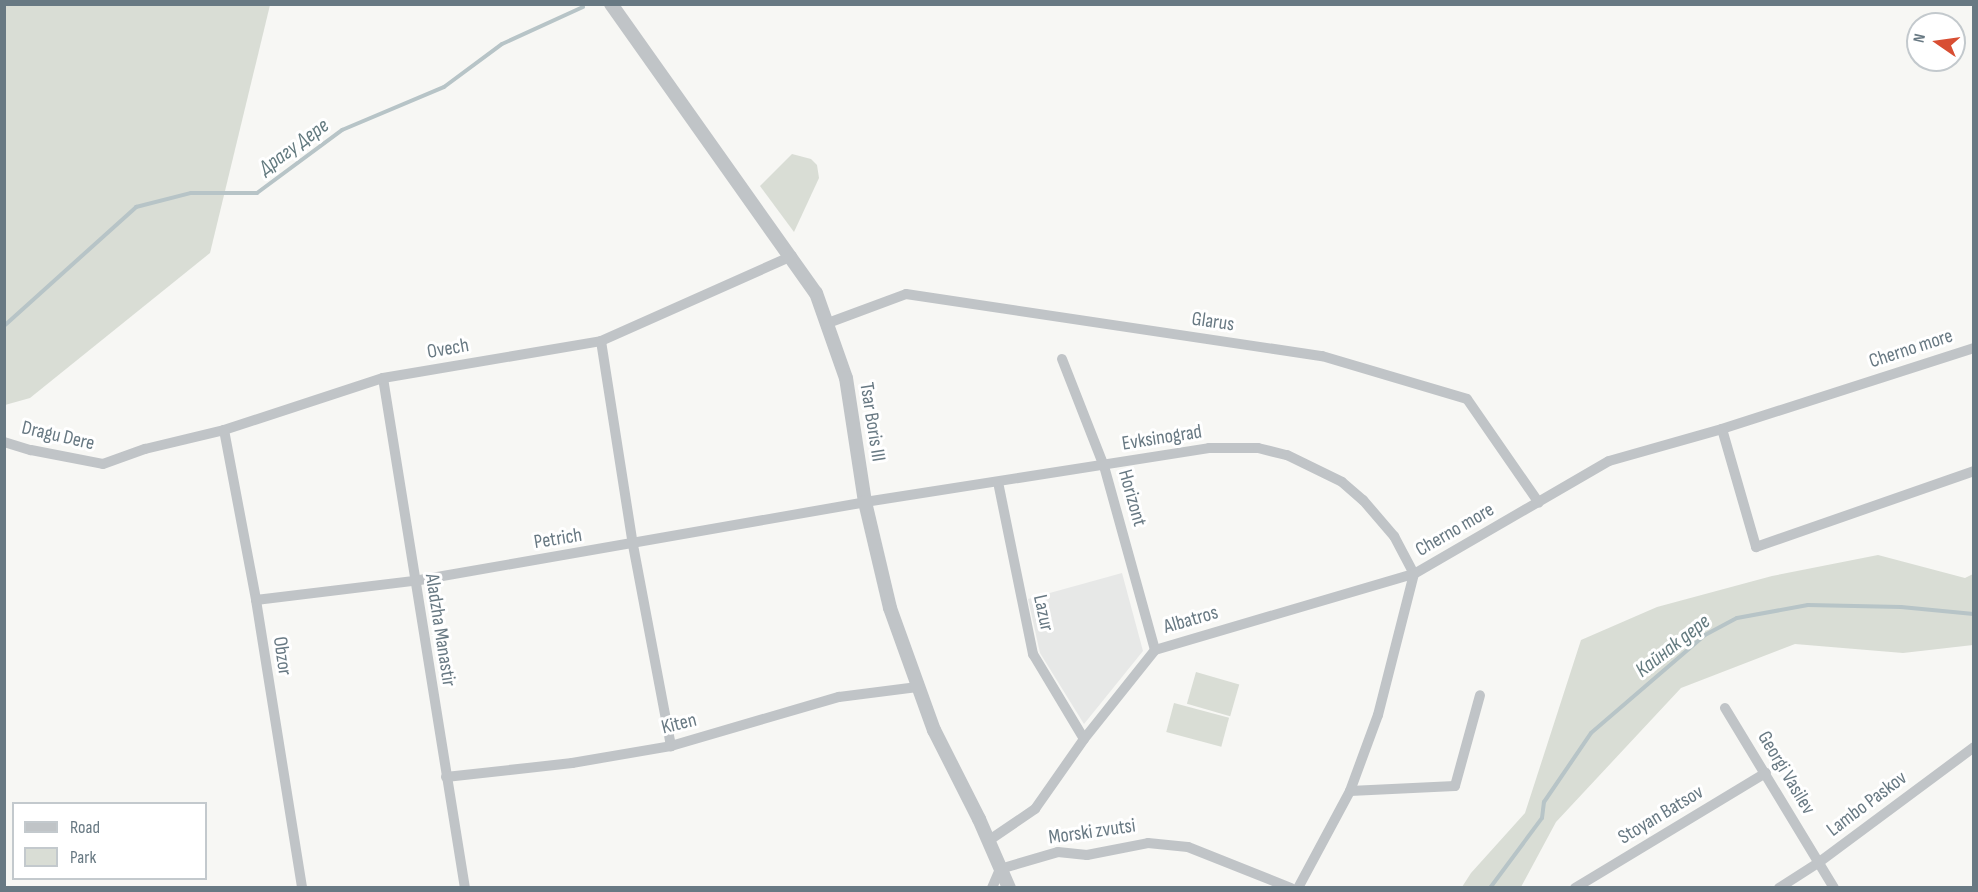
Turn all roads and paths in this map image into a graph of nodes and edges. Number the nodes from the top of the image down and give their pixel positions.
1 (611, 4) edge
2 (792, 256) junction
3 (828, 323) junction
4 (601, 341) junction
5 (1974, 348) edge
6 (1062, 359) dead end
7 (383, 378) junction
8 (1722, 429) junction
9 (224, 430) junction
10 (4, 442) edge
11 (103, 464) joint
12 (1104, 466) junction
13 (1974, 471) edge
14 (998, 482) junction
15 (865, 502) junction
16 (1539, 503) junction
17 (633, 545) junction
18 (1414, 574) junction
19 (414, 581) junction
20 (256, 600) junction
21 (1155, 650) junction
22 (917, 687) junction
23 (1480, 695) dead end
24 (1725, 708) dead end
25 (1084, 739) junction
26 (671, 746) junction
27 (1974, 747) edge
28 (1766, 773) junction
29 (446, 777) junction
30 (1350, 791) junction
31 (988, 841) junction
32 (1818, 862) junction
33 (1000, 869) junction
34 (302, 888) edge
35 (465, 888) edge
36 (992, 888) edge
37 (1009, 888) edge
38 (1291, 888) edge
39 (1298, 888) edge
40 (1575, 888) edge
41 (1779, 888) edge
42 (1834, 888) edge

1 - 2 street, Tsar Boris III
2 - 3 street, Tsar Boris III
2 - 4 street, Ovech
3 - 15 street, Tsar Boris III
3 - 16 street, Glarus
4 - 7 street, Ovech
4 - 17 street
5 - 8 street, Cherno more
6 - 12 street, Horizont
7 - 9 street, Ovech
7 - 19 street, Aladzha Manastir
8 - 13 street
8 - 16 street, Cherno more
9 - 11 street, Ovech
9 - 20 street, Obzor
10 - 11 street, Dragu Dere
12 - 14 street, Evksinograd
12 - 18 street, Evksinograd
12 - 21 street, Horizont
14 - 15 street, Evksinograd
14 - 25 street, Lazur
15 - 17 street, Petrich
15 - 22 street, Tsar Boris III
16 - 18 street, Cherno more
17 - 19 street, Petrich
17 - 26 street
18 - 21 street, Albatros
18 - 30 street, Cherno more
19 - 20 street, Petrich
19 - 29 street, Aladzha Manastir
20 - 34 street, Obzor
21 - 25 street, Albatros
22 - 26 street, Kiten
22 - 31 street, Tsar Boris III
23 - 30 street
24 - 28 street, Georgi Vasilev
25 - 31 street, Albatros
26 - 29 street, Kiten
27 - 32 street, Lambo Paskov
28 - 32 street, Georgi Vasilev
28 - 40 street, Stoyan Batsov
29 - 35 street, Aladzha Manastir
30 - 39 street, Cherno more
31 - 33 street, Tsar Boris III
32 - 41 street, Lambo Paskov
32 - 42 street, Georgi Vasilev
33 - 36 street
33 - 37 street, Tsar Boris III
33 - 38 street, Morski zvutsi

